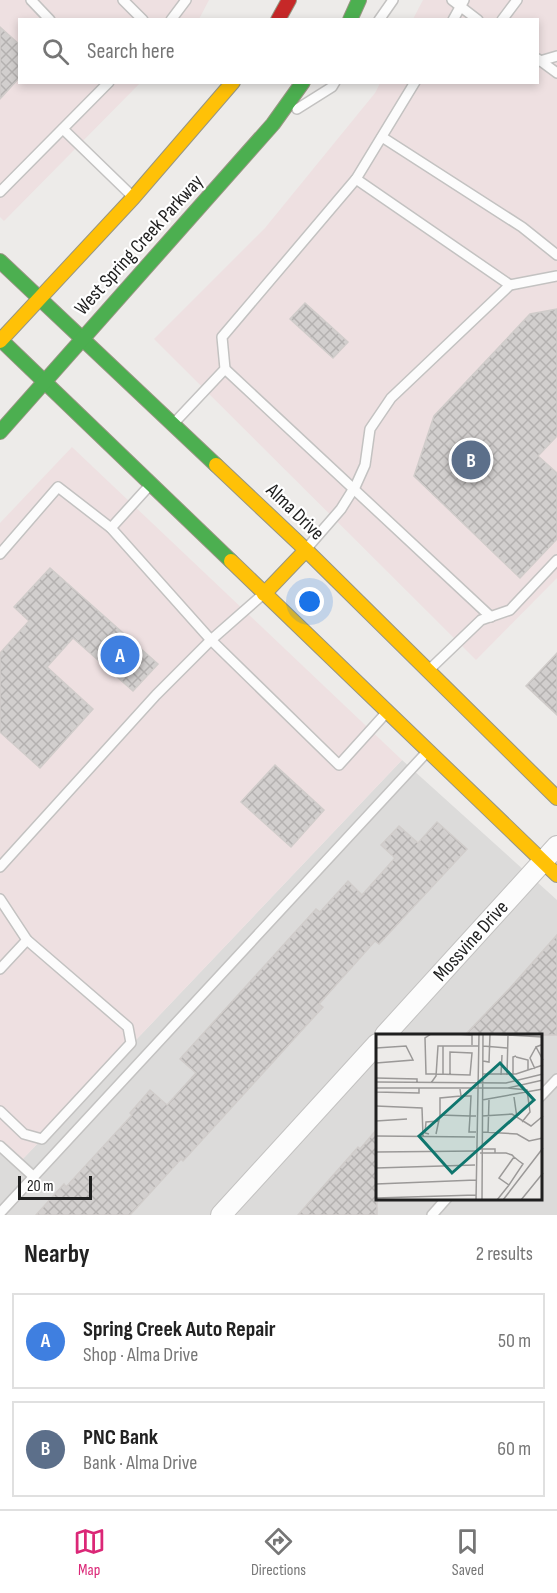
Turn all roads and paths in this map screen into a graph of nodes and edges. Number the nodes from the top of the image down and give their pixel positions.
1 (31, 0) edge
2 (123, 0) edge
3 (186, 0) edge
4 (289, 0) edge
5 (359, 0) edge
6 (393, 0) edge
7 (452, 0) edge
8 (517, 0) edge
9 (463, 4) edge
10 (48, 18) edge
11 (141, 18) edge
12 (172, 18) edge
13 (279, 18) edge
14 (351, 18) edge
15 (380, 18) edge
16 (454, 18) edge
17 (476, 18) edge
18 (504, 18) edge
19 (557, 56) edge
20 (539, 60) edge
21 (539, 61) edge
22 (557, 73) edge
23 (107, 84) edge
24 (231, 84) edge
25 (302, 84) edge
26 (334, 84) edge
27 (414, 84) edge
28 (273, 124) junction
29 (63, 129) junction
30 (382, 137) junction
31 (356, 179) junction
32 (0, 192) edge
33 (134, 198) junction
34 (557, 255) edge
35 (0, 261) edge
36 (557, 276) edge
37 (510, 285) junction
38 (40, 298) junction
39 (83, 338) junction
40 (0, 340) edge
41 (225, 369) junction
42 (45, 382) junction
43 (174, 424) junction
44 (0, 432) edge
45 (150, 484) junction
46 (353, 490) junction
47 (111, 528) junction
48 (306, 550) junction
49 (0, 554) edge
50 (557, 560) edge
51 (264, 594) junction
52 (491, 617) junction
53 (211, 640) junction
54 (428, 670) junction
55 (387, 712) junction
56 (427, 751) junction
57 (557, 798) edge
58 (557, 846) edge
59 (0, 867) edge
60 (550, 869) edge
61 (0, 899) edge
62 (27, 940) junction
63 (0, 969) edge
64 (386, 1034) edge
65 (376, 1045) edge
66 (557, 1079) edge
67 (542, 1095) edge
68 (0, 1111) edge
69 (0, 1146) edge
70 (34, 1177) junction
71 (445, 1200) edge
72 (0, 1214) edge
73 (221, 1215) edge
74 (432, 1215) edge

1 - 10 lane
2 - 11 lane
3 - 12 lane
4 - 13 main road
5 - 14 main road
6 - 15 lane
7 - 9 lane
8 - 18 lane
9 - 16 lane
9 - 17 lane
19 - 20 lane
21 - 22 lane
23 - 29 lane
24 - 33 main road, West Spring Creek Parkway
25 - 28 main road, West Spring Creek Parkway
26 - 28 lane
27 - 30 lane
28 - 39 main road, West Spring Creek Parkway
29 - 32 lane
29 - 33 lane
30 - 31 lane
30 - 34 lane
31 - 37 lane
31 - 41 lane
33 - 38 main road, West Spring Creek Parkway
35 - 38 main road, Alma Drive
36 - 37 lane
37 - 46 lane
38 - 39 main road, Alma Drive
38 - 40 main road, West Spring Creek Parkway
39 - 42 main road, West Spring Creek Parkway
39 - 43 main road, Alma Drive
40 - 42 main road
41 - 43 lane
41 - 46 lane
42 - 44 main road, West Spring Creek Parkway
42 - 45 main road
43 - 48 main road, Alma Drive
45 - 47 lane
45 - 51 main road
46 - 48 lane
46 - 52 lane
47 - 49 lane
47 - 53 lane
48 - 51 main road
48 - 54 main road, Alma Drive
50 - 52 lane
51 - 53 lane
51 - 55 main road
52 - 54 lane
53 - 55 lane
53 - 59 lane
54 - 57 main road, Alma Drive
55 - 56 main road
56 - 60 main road
56 - 70 lane
58 - 60 street, Mossvine Drive
60 - 64 street, Mossvine Drive
61 - 62 lane
62 - 63 lane
62 - 68 lane
65 - 73 street
66 - 67 lane
69 - 70 lane
70 - 72 lane
71 - 74 lane

